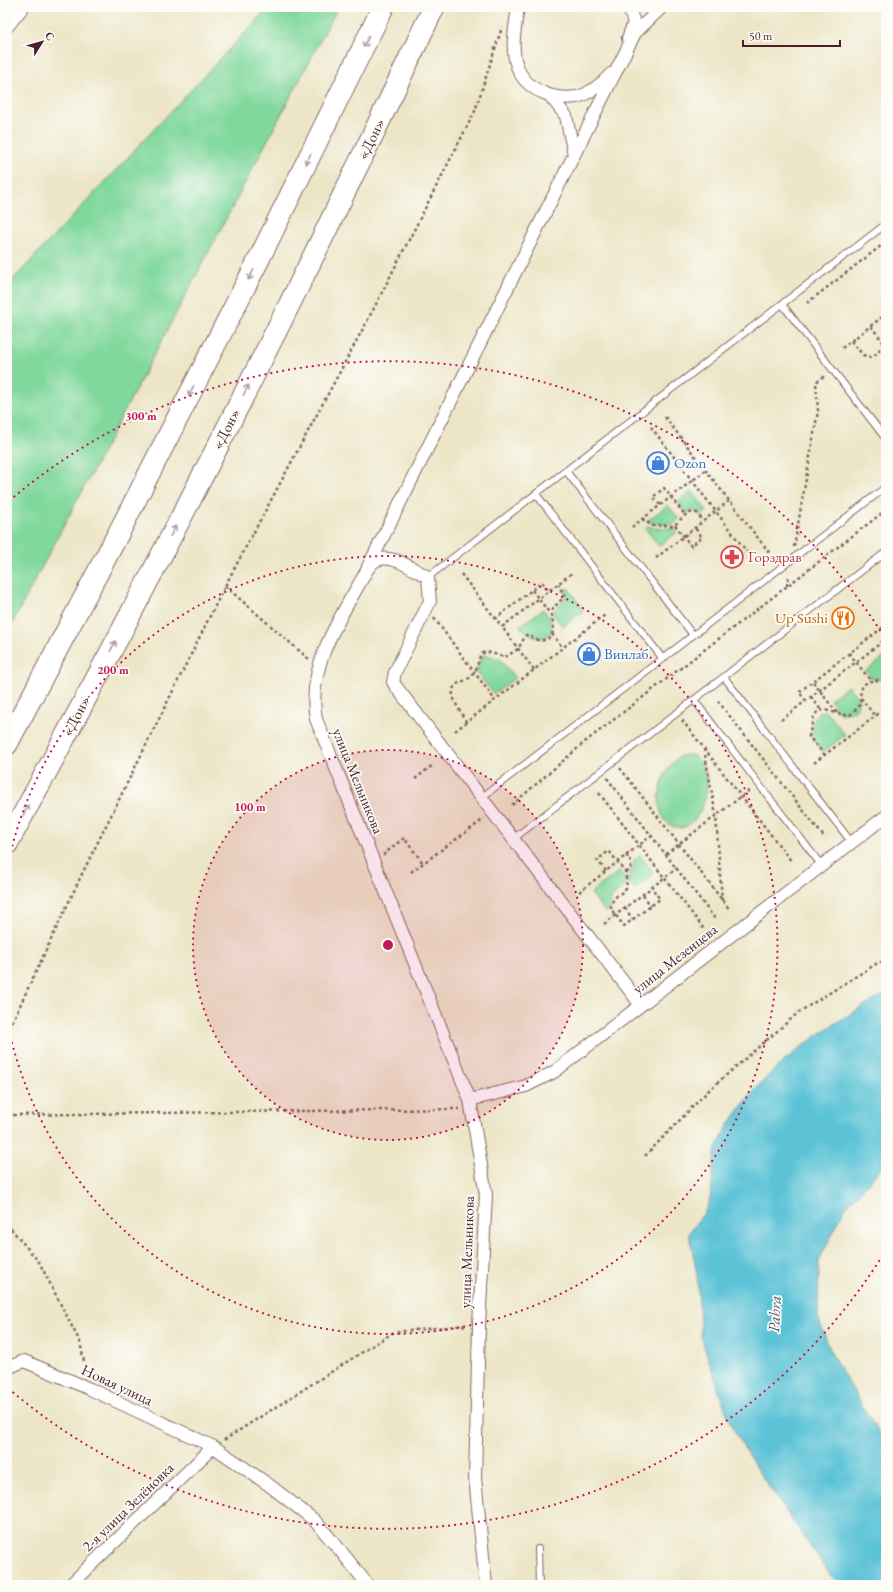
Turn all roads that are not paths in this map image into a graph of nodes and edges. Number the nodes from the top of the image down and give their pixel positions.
1 (23, 7) edge
2 (383, 7) edge
3 (434, 7) edge
4 (518, 7) edge
5 (628, 7) edge
6 (662, 7) edge
7 (7, 27) edge
8 (620, 62) junction
9 (551, 97) junction
10 (574, 155) junction
11 (886, 224) edge
12 (782, 304) junction
13 (886, 439) edge
14 (566, 471) junction
15 (886, 487) edge
16 (536, 494) junction
17 (886, 552) edge
18 (366, 570) junction
19 (428, 577) junction
20 (693, 635) junction
21 (663, 658) junction
22 (724, 677) junction
23 (694, 700) junction
24 (7, 744) edge
25 (481, 798) junction
26 (886, 816) edge
27 (513, 839) junction
28 (852, 843) junction
29 (7, 844) edge
30 (822, 866) junction
31 (641, 1006) junction
32 (467, 1105) junction
33 (7, 1368) edge
34 (211, 1450) junction
35 (538, 1549) dead end
36 (71, 1585) edge
37 (368, 1585) edge
38 (486, 1585) edge
39 (539, 1585) edge

1 - 7 street
2 -> 24 highway
29 -> 3 highway, «Дон»
4 - 9 street
5 - 8 street
6 - 8 street
8 - 9 street
8 - 10 street
9 - 10 street
10 - 18 street
11 - 12 lane
12 - 13 lane
12 - 14 lane
14 - 16 lane
14 - 20 lane
15 - 20 lane
16 - 19 lane
16 - 21 lane
17 - 22 lane
18 - 19 street, улица Мельникова
18 - 32 street, улица Мельникова
19 - 25 street
20 - 21 lane
21 - 25 lane
22 - 23 lane
22 - 28 lane
23 - 27 lane
23 - 30 lane
25 - 27 street
26 - 28 street, улица Мезенцева
27 - 31 street
28 - 30 street, улица Мезенцева
30 - 31 street, улица Мезенцева
31 - 32 street, улица Мезенцева
32 - 38 street, улица Мельникова
33 - 34 street, Новая улица
34 - 36 street, 2-я улица Зелёновка
34 - 37 street, Новая улица
35 - 39 lane

